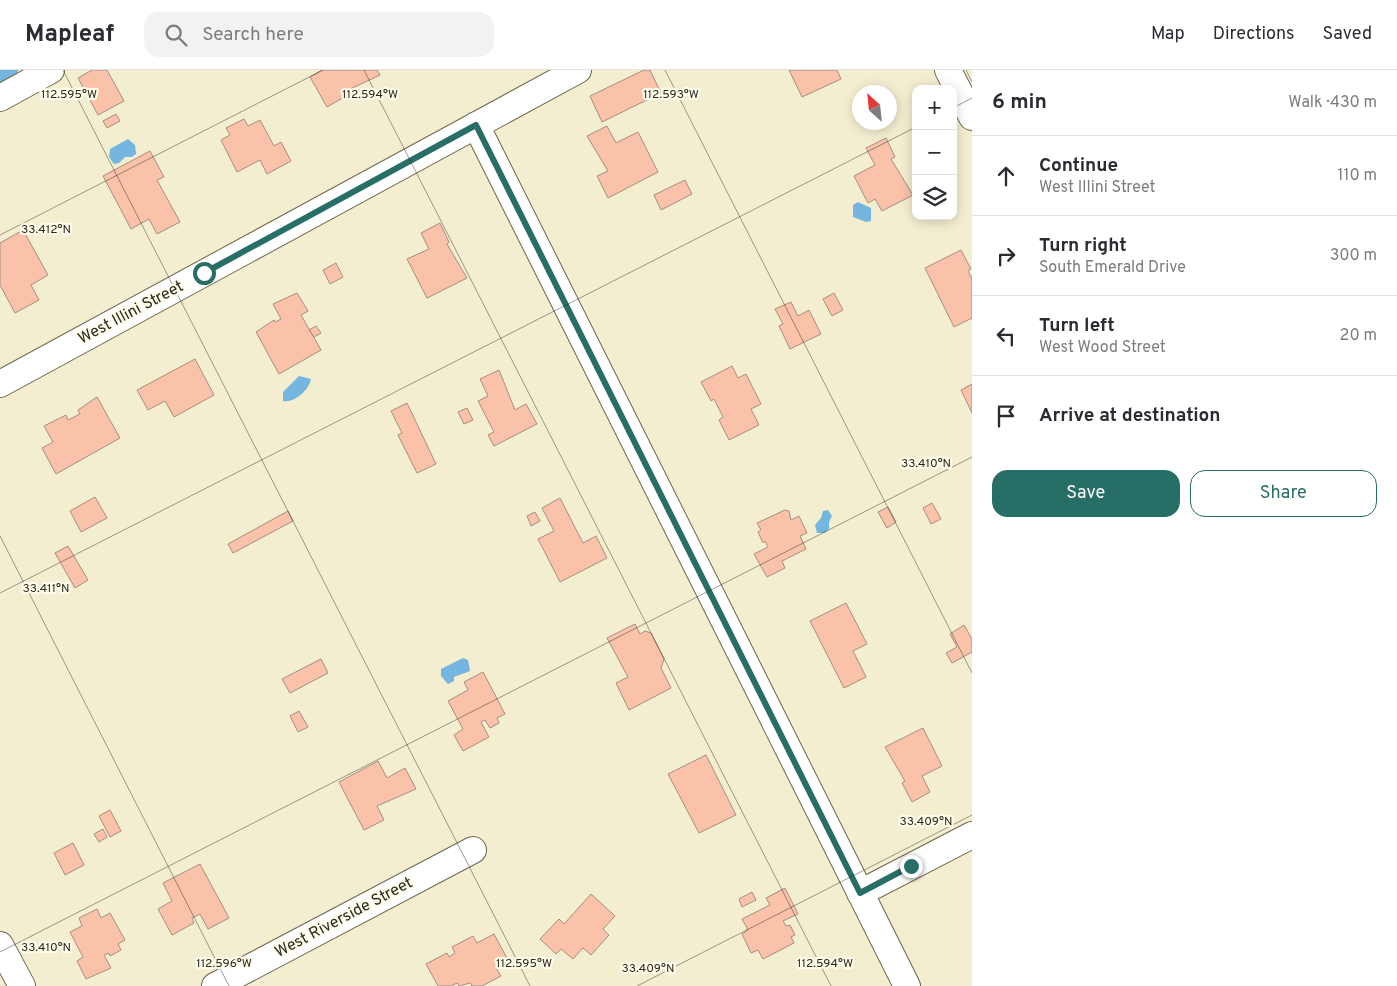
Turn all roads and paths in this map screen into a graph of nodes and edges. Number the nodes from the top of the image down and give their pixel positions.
1 (51, 70) edge
2 (578, 70) edge
3 (948, 70) edge
4 (0, 98) edge
5 (972, 117) edge
6 (476, 125) junction
7 (0, 384) edge
8 (972, 835) edge
9 (473, 850) dead end
10 (860, 893) junction
11 (0, 945) edge
12 (22, 986) edge
13 (215, 986) edge
14 (907, 986) edge

1 - 4 street
2 - 6 street, West Illini Street
3 - 5 street
6 - 7 street, West Illini Street
6 - 10 street
8 - 10 street
9 - 13 street, West Riverside Street
10 - 14 street
11 - 12 street

